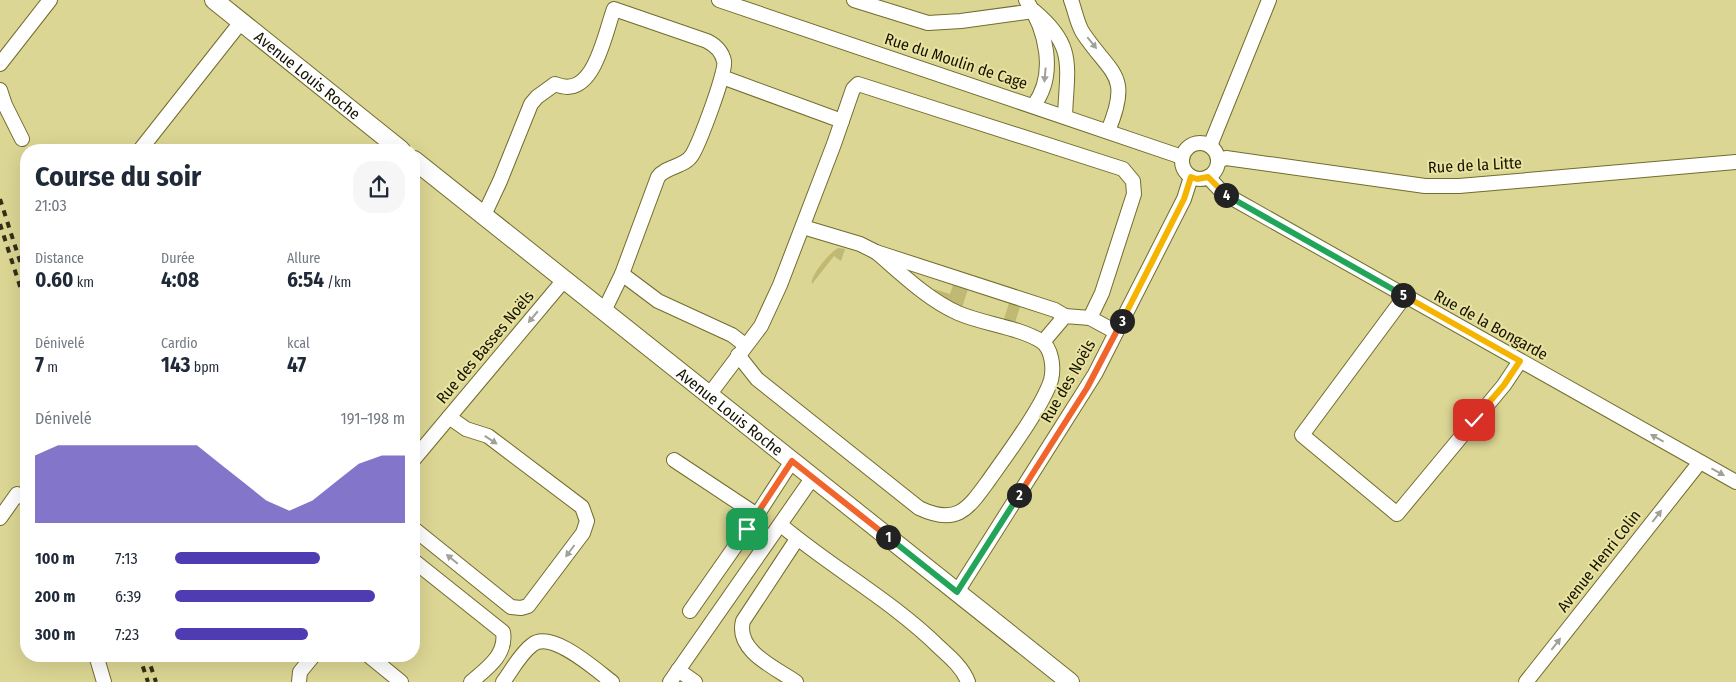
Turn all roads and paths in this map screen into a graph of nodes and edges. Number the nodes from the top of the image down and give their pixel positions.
1 (50, 0) edge
2 (214, 0) edge
3 (719, 0) edge
4 (854, 0) edge
5 (1071, 0) edge
6 (1270, 0) edge
7 (1030, 6) edge
8 (241, 22) junction
9 (0, 64) edge
10 (722, 77) junction
11 (0, 90) edge
12 (1034, 105) junction
13 (1065, 116) junction
14 (842, 121) junction
15 (1108, 131) junction
16 (22, 139) dead end
17 (145, 144) edge
18 (389, 144) edge
19 (1210, 146) junction
20 (1182, 157) junction
21 (1218, 161) junction
22 (1736, 162) edge
23 (420, 165) edge
24 (1191, 177) junction
25 (1208, 177) junction
26 (484, 215) junction
27 (803, 227) junction
28 (876, 252) junction
29 (622, 274) junction
30 (564, 280) junction
31 (1405, 296) junction
32 (604, 311) junction
33 (1065, 316) junction
34 (1090, 318) junction
35 (1116, 332) junction
36 (1043, 342) junction
37 (741, 350) junction
38 (1520, 361) junction
39 (709, 395) junction
40 (449, 417) junction
41 (420, 452) edge
42 (674, 460) dead end
43 (792, 461) junction
44 (1700, 462) junction
45 (813, 477) junction
46 (1736, 482) edge
47 (20, 496) edge
48 (758, 515) junction
49 (0, 518) edge
50 (780, 525) junction
51 (420, 534) edge
52 (797, 539) junction
53 (420, 566) edge
54 (957, 592) junction
55 (690, 611) dead end
56 (97, 662) edge
57 (308, 662) edge
58 (377, 662) edge
59 (678, 670) junction
60 (101, 679) edge
61 (299, 682) edge
62 (401, 682) edge
63 (471, 682) edge
64 (503, 682) edge
65 (612, 682) edge
66 (670, 682) edge
67 (695, 682) edge
68 (796, 682) edge
69 (968, 682) edge
70 (1070, 682) edge
71 (1526, 682) edge

1 - 9 street
2 - 8 main road, Avenue Louis Roche
3 - 12 street, Rue du Moulin de Cage
4 - 7 street
5 -> 15 street
6 - 19 street
7 -> 12 street
7 - 13 street
8 - 17 street
8 - 18 main road, Avenue Louis Roche
10 - 14 street
10 - 26 street
10 - 29 street
11 - 16 street
12 - 13 street, Rue du Moulin de Cage
13 - 15 street, Rue du Moulin de Cage
14 - 27 street
14 - 34 street
15 - 20 street, Rue du Moulin de Cage
19 - 20 street
19 - 21 street
20 - 24 street
21 - 22 street, Rue de la Litte
21 - 25 street
23 - 26 main road, Avenue Louis Roche
24 - 25 street
24 - 35 street, Rue des Noëls
25 - 31 street, Rue de la Bongarde
26 - 30 main road, Avenue Louis Roche
27 - 28 street
27 - 37 street
28 - 33 street
28 - 36 street
29 - 32 street
29 - 37 street
30 - 32 main road, Avenue Louis Roche
30 -> 40 street, Rue des Basses Noëls
31 - 38 street, Rue de la Bongarde
31 - 38 street
32 - 39 main road, Avenue Louis Roche
33 - 34 street
33 - 36 street
34 - 35 street
35 - 54 street, Rue des Noëls
36 - 37 street
37 - 39 street
44 -> 38 street, Rue de la Bongarde
39 - 43 main road, Avenue Louis Roche
40 - 41 street, Rue des Basses Noëls
40 -> 51 street
42 - 48 street
43 - 45 main road, Avenue Louis Roche
43 - 48 street
44 -> 46 street, Rue de la Bongarde
71 -> 44 street, Avenue Henri Colin
45 - 50 street
45 - 54 main road, Avenue Louis Roche
47 - 49 street
48 - 55 street
50 - 52 street
50 - 59 street
52 - 68 street
52 - 69 street
53 - 63 street
54 - 70 main road, Avenue Louis Roche
56 - 60 street
57 - 61 street
58 - 62 street
59 - 66 street
59 - 67 street
64 - 65 street

